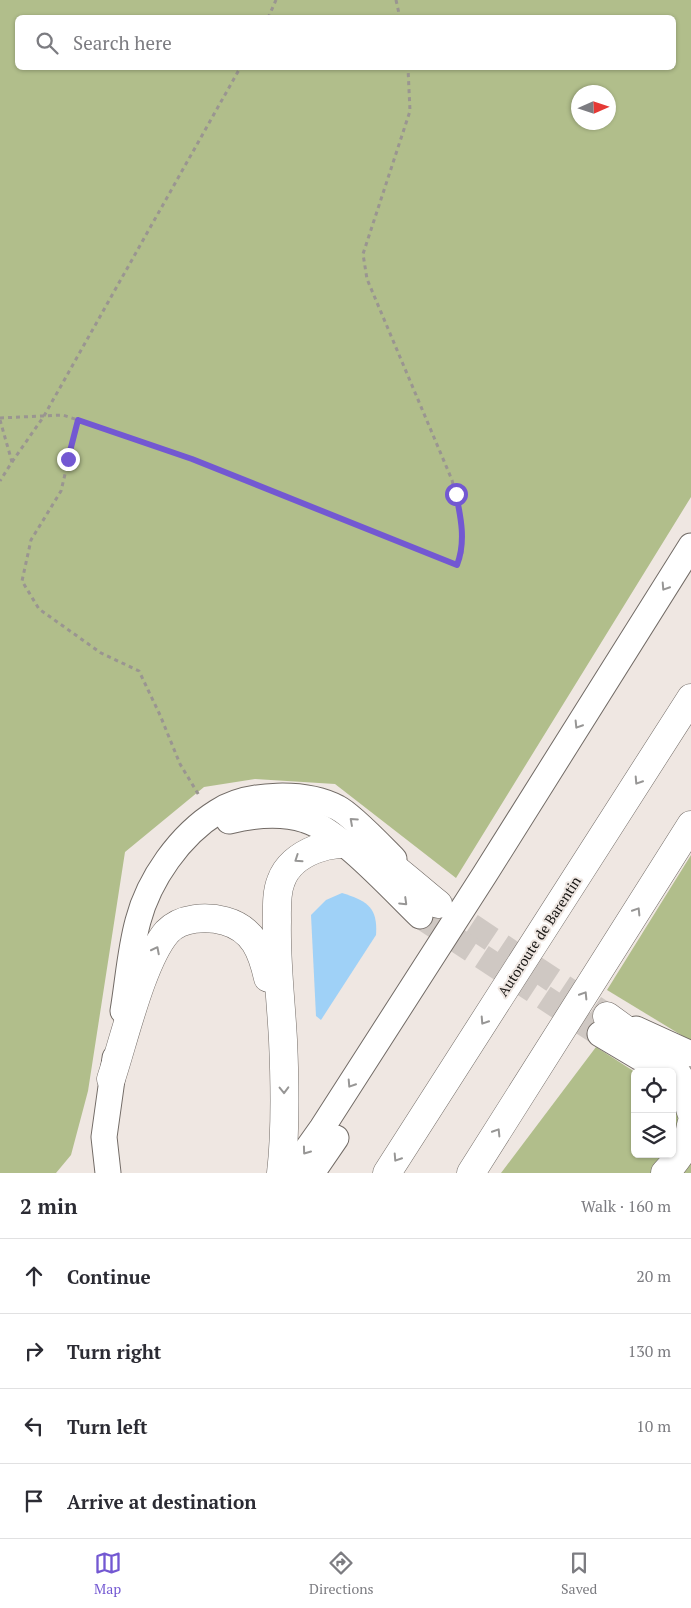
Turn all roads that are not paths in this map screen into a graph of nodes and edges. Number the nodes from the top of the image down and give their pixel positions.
1 (691, 546) edge
2 (691, 578) edge
3 (691, 698) edge
4 (203, 823) junction
5 (691, 825) edge
6 (344, 843) junction
7 (429, 910) joint
8 (603, 1025) joint
9 (283, 1041) junction
10 (691, 1054) edge
11 (111, 1079) junction
12 (677, 1079) edge
13 (691, 1112) edge
14 (691, 1125) edge
15 (329, 1134) junction
16 (104, 1137) junction
17 (691, 1163) edge
18 (90, 1173) edge
19 (108, 1173) edge
20 (281, 1173) edge
21 (290, 1173) edge
22 (312, 1173) edge
23 (387, 1173) edge
24 (471, 1173) edge
25 (665, 1173) edge
26 (672, 1173) edge

1 -> 15 main road
2 - 15 main road
3 -> 23 highway, Autoroute de Barentin
4 - 6 main road
7 -> 4 main road
4 - 11 main road
24 -> 5 highway
6 - 7 highway
6 -> 9 highway
8 - 10 main road
8 - 12 highway
11 -> 9 highway
9 -> 20 highway
11 - 16 main road
12 - 13 highway
14 - 25 highway
15 -> 21 main road
15 - 22 main road
16 - 18 main road
16 - 19 main road
17 - 26 highway

